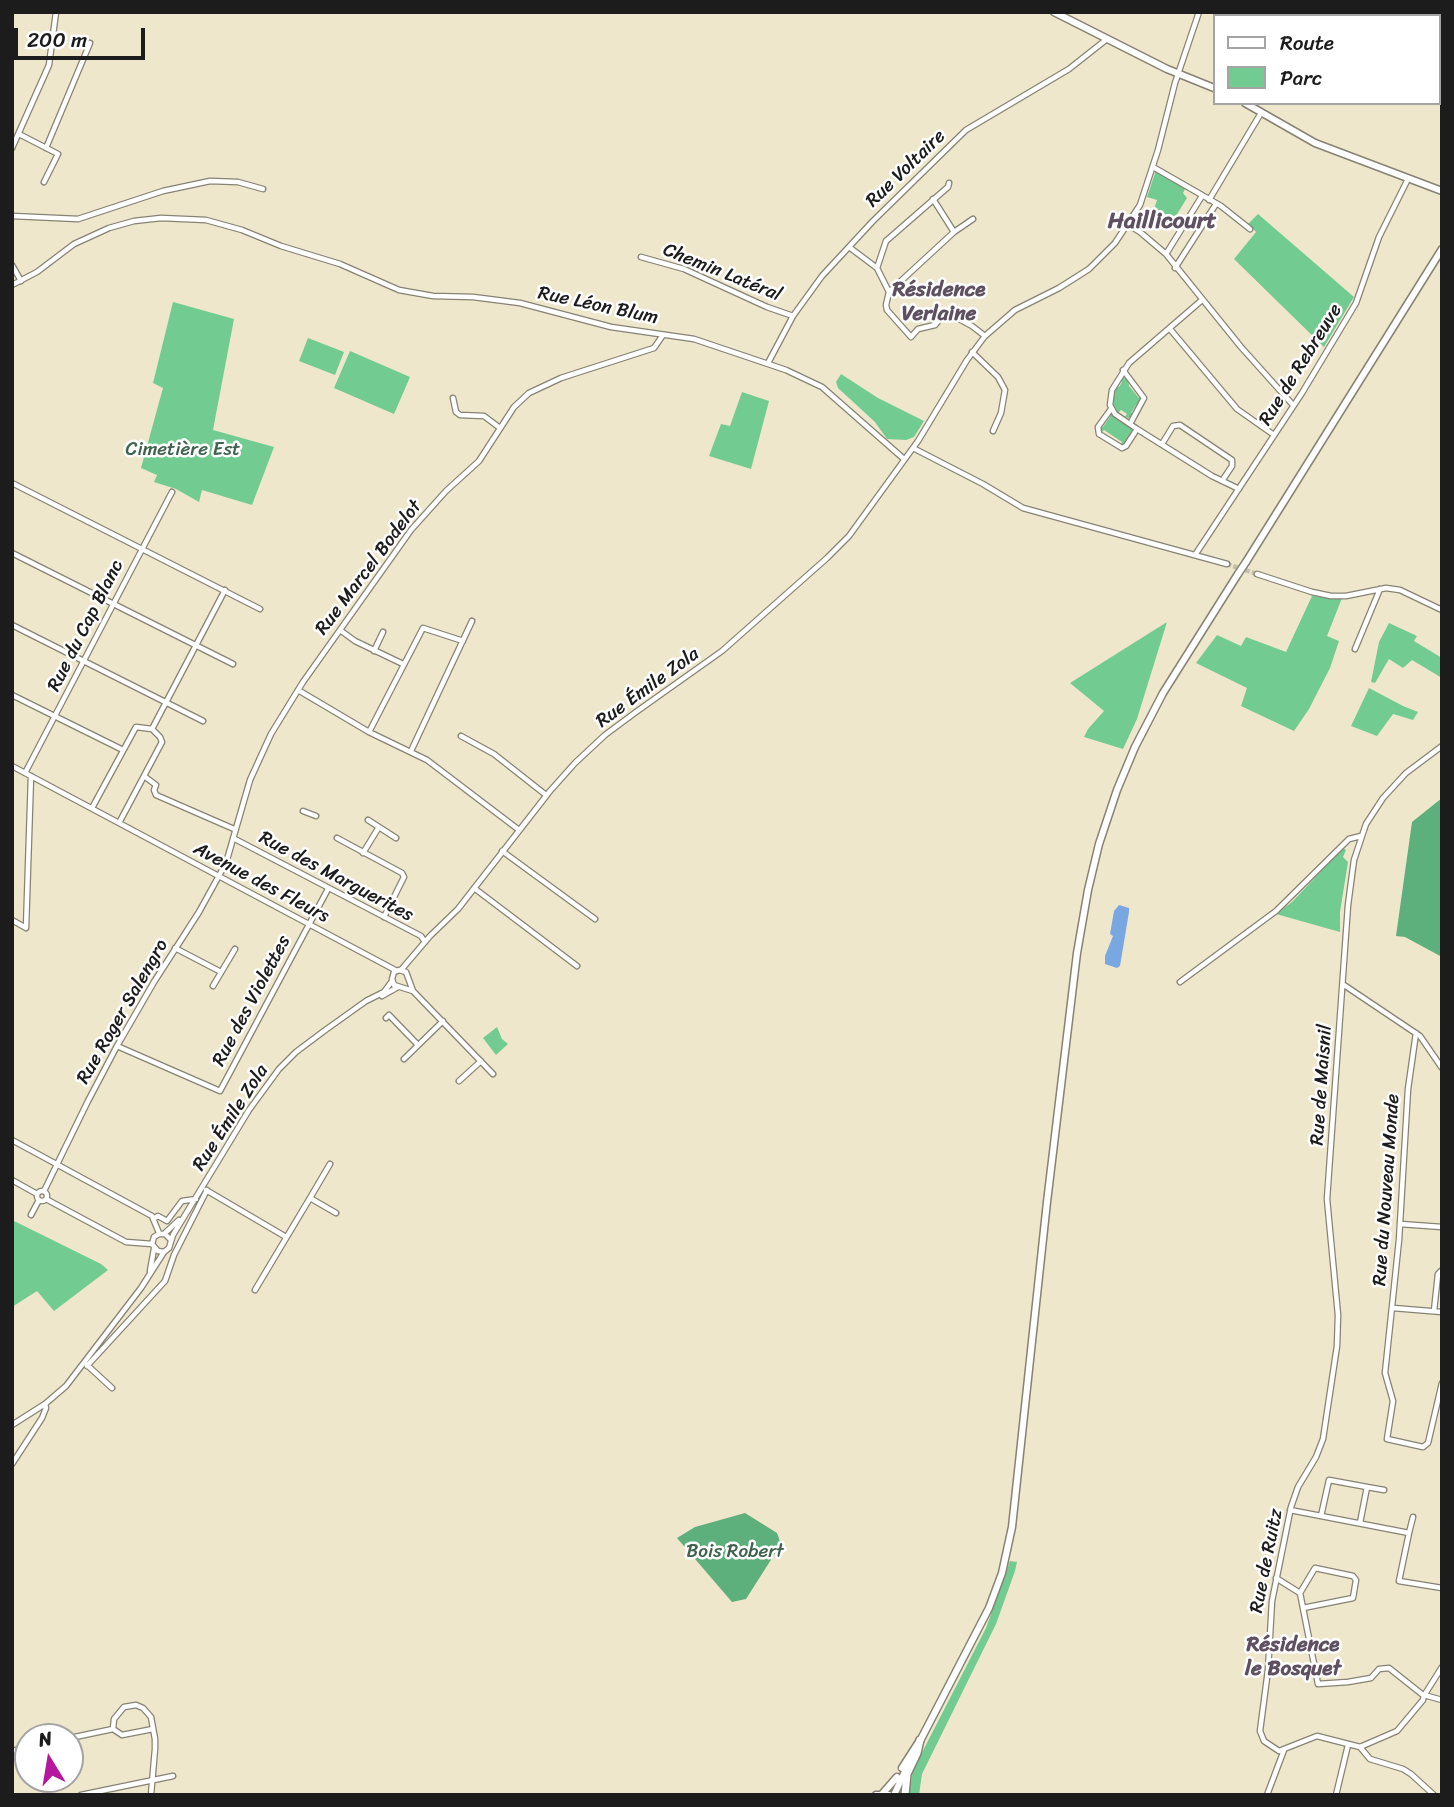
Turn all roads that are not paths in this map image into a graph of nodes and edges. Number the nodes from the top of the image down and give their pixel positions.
1 (57, 12) edge
2 (1054, 12) edge
3 (1199, 12) edge
4 (1107, 39) junction
5 (90, 43) dead end
6 (1178, 74) junction
7 (1212, 87) edge
8 (1248, 105) edge
9 (1261, 113) junction
10 (19, 134) junction
11 (12, 148) edge
12 (46, 148) junction
13 (1153, 167) junction
14 (1408, 178) junction
15 (44, 182) dead end
16 (948, 183) dead end
17 (263, 189) dead end
18 (1442, 191) edge
19 (1202, 196) junction
20 (933, 200) junction
21 (1209, 200) junction
22 (1216, 204) junction
23 (12, 216) edge
24 (973, 219) dead end
25 (1129, 225) junction
26 (1250, 229) dead end
27 (954, 232) junction
28 (849, 247) junction
29 (1442, 249) edge
30 (1166, 254) junction
31 (641, 257) dead end
32 (12, 265) edge
33 (877, 268) junction
34 (1175, 268) junction
35 (21, 281) junction
36 (12, 285) edge
37 (889, 292) junction
38 (1202, 300) junction
39 (793, 316) junction
40 (1170, 328) junction
41 (663, 335) junction
42 (985, 336) junction
43 (972, 352) junction
44 (768, 363) junction
45 (1123, 370) junction
46 (453, 398) dead end
47 (1293, 405) junction
48 (1111, 409) junction
49 (1130, 424) junction
50 (500, 428) junction
51 (1137, 429) junction
52 (993, 431) dead end
53 (1273, 435) junction
54 (1162, 444) junction
55 (913, 448) junction
56 (904, 459) junction
57 (1222, 481) junction
58 (12, 483) edge
59 (1240, 489) junction
60 (172, 492) dead end
61 (142, 548) junction
62 (12, 553) edge
63 (1195, 555) junction
64 (1227, 564) tunnel mouth
65 (1257, 574) tunnel mouth
66 (1380, 589) junction
67 (225, 590) junction
68 (113, 604) junction
69 (260, 609) dead end
70 (1442, 610) edge
71 (472, 621) dead end
72 (12, 625) edge
73 (340, 630) junction
74 (383, 632) dead end
75 (463, 641) junction
76 (196, 646) junction
77 (1355, 649) dead end
78 (373, 651) junction
79 (83, 661) junction
80 (233, 664) dead end
81 (403, 664) junction
82 (298, 690) junction
83 (12, 695) edge
84 (166, 703) junction
85 (54, 717) junction
86 (204, 721) dead end
87 (152, 729) junction
88 (369, 732) junction
89 (461, 736) dead end
90 (1442, 746) edge
91 (123, 750) junction
92 (411, 751) junction
93 (12, 766) edge
94 (28, 774) junction
95 (144, 776) junction
96 (547, 795) junction
97 (92, 808) junction
98 (303, 811) dead end
99 (316, 816) dead end
100 (368, 820) dead end
101 (119, 823) junction
102 (379, 827) junction
103 (234, 829) junction
104 (519, 831) junction
105 (1362, 836) junction
106 (233, 838) junction
107 (337, 838) dead end
108 (396, 838) dead end
109 (502, 851) junction
110 (363, 853) junction
111 (219, 876) junction
112 (474, 888) junction
113 (328, 889) junction
114 (384, 917) junction
115 (595, 919) dead end
116 (12, 920) edge
117 (309, 925) junction
118 (425, 942) junction
119 (175, 948) junction
120 (236, 949) dead end
121 (410, 961) junction
122 (577, 966) dead end
123 (397, 971) junction
124 (222, 972) junction
125 (408, 977) junction
126 (392, 981) junction
127 (1180, 982) dead end
128 (1343, 984) junction
129 (214, 986) dead end
130 (401, 986) junction
131 (413, 991) junction
132 (374, 998) junction
133 (386, 1018) dead end
134 (443, 1021) junction
135 (1416, 1033) junction
136 (418, 1045) junction
137 (117, 1046) junction
138 (404, 1059) dead end
139 (481, 1061) junction
140 (1442, 1068) edge
141 (493, 1074) dead end
142 (459, 1081) dead end
143 (12, 1140) edge
144 (58, 1164) junction
145 (330, 1164) dead end
146 (12, 1180) edge
147 (205, 1189) junction
148 (44, 1191) junction
149 (37, 1194) junction
150 (310, 1198) junction
151 (46, 1199) junction
152 (196, 1199) junction
153 (39, 1200) junction
154 (187, 1212) junction
155 (336, 1213) dead end
156 (32, 1216) dead end
157 (153, 1219) junction
158 (1400, 1224) junction
159 (1442, 1227) edge
160 (162, 1234) junction
161 (286, 1238) junction
162 (171, 1242) junction
163 (153, 1246) junction
164 (178, 1249) junction
165 (164, 1252) junction
166 (1442, 1270) edge
167 (149, 1275) junction
168 (1440, 1282) edge
169 (255, 1290) dead end
170 (1393, 1308) junction
171 (1434, 1311) junction
172 (1442, 1312) edge
173 (85, 1364) junction
174 (1442, 1383) edge
175 (112, 1388) dead end
176 (45, 1404) junction
177 (25, 1417) junction
178 (12, 1425) edge
179 (36, 1427) junction
180 (1316, 1457) joint
181 (12, 1464) edge
182 (1367, 1487) junction
183 (1384, 1490) dead end
184 (1290, 1510) junction
185 (1321, 1516) junction
186 (1413, 1517) dead end
187 (1360, 1524) junction
188 (1409, 1533) junction
189 (1276, 1578) junction
190 (1442, 1588) edge
191 (1300, 1593) junction
192 (1303, 1608) junction
193 (1442, 1667) edge
194 (1424, 1697) junction
195 (1442, 1700) edge
196 (113, 1729) junction
197 (153, 1729) junction
198 (84, 1735) edge
199 (920, 1740) junction
200 (1348, 1745) junction
201 (1360, 1747) junction
202 (1281, 1752) junction
203 (173, 1776) dead end
204 (152, 1780) junction
205 (885, 1794) edge
206 (81, 1795) edge
207 (151, 1795) edge
208 (905, 1795) edge
209 (1267, 1795) edge
210 (1336, 1795) edge
211 (1434, 1795) edge

1 - 10 street
2 - 4 main road
3 - 6 street, Rue Émile Zola
4 - 6 main road
4 - 28 street, Rue Voltaire
5 - 12 street
6 - 7 main road
6 - 13 street, Rue Émile Zola
8 - 9 main road
9 - 14 main road
9 - 21 street
10 - 11 street
10 - 12 street
12 - 15 street
13 - 19 street
13 - 25 street, Rue Émile Zola
14 - 18 main road
14 - 47 street, Rue de Rebreuve
16 - 20 street
17 - 23 street
19 - 21 street
19 - 30 street
20 - 27 street
20 - 33 street
21 - 22 street
22 - 26 street
22 - 34 street
24 - 27 street
25 - 30 street
25 - 42 street, Rue Émile Zola
27 - 37 street
28 - 33 street
28 - 39 street, Rue Voltaire
29 - 199 main road, bridge
30 - 34 street
31 - 39 street, Chemin Latéral
32 - 35 street
33 - 37 street
34 - 38 street
35 - 36 street, Rue Léon Blum
35 - 41 street, Rue Léon Blum
37 - 42 street
38 - 40 street
38 - 47 street
39 - 44 street, Rue Voltaire
40 - 45 street
40 - 53 street
41 - 44 street, Rue Léon Blum
41 - 50 street, Rue Marcel Bodelot
42 - 43 street, Rue Émile Zola
43 - 52 street
43 - 55 street, Rue Émile Zola
44 - 56 street, Rue Léon Blum
45 - 48 street
45 - 49 street
46 - 50 street
47 - 53 street, Rue de Rebreuve
48 - 49 street
48 - 51 street
49 - 51 street
50 - 73 street, Rue Marcel Bodelot
51 - 54 street
53 - 59 street, Rue de Rebreuve
54 - 57 street
54 - 57 street
55 - 56 street, Rue Émile Zola
55 - 63 street
56 - 96 street, Rue Émile Zola
57 - 59 street
58 - 61 street
59 - 63 street, Rue de Rebreuve
60 - 61 street, Rue du Cap Blanc
61 - 67 street
61 - 68 street, Rue du Cap Blanc
62 - 68 street
63 - 64 street
65 - 66 street
66 - 70 street
66 - 77 street
67 - 69 street
67 - 76 street
68 - 76 street
68 - 79 street, Rue du Cap Blanc
71 - 75 street
72 - 79 street
73 - 78 street
73 - 82 street, Rue Marcel Bodelot
74 - 78 street
75 - 81 street
75 - 92 street
76 - 80 street
76 - 84 street
78 - 81 street
79 - 84 street
79 - 85 street, Rue du Cap Blanc
81 - 88 street
82 - 88 street
82 - 103 street, Rue Marcel Bodelot
83 - 85 street
84 - 86 street
84 - 87 street
85 - 91 street
85 - 94 street, Rue du Cap Blanc
87 - 91 street
87 - 95 street
88 - 92 street
89 - 96 street
90 - 105 street, Rue de Maisnil
91 - 97 street
92 - 104 street
93 - 94 street, Avenue des Fleurs
94 - 97 street, Avenue des Fleurs
94 - 116 street
95 - 101 street
95 - 103 street
96 - 104 street, Rue Émile Zola
97 - 101 street, Avenue des Fleurs
98 - 99 street
100 - 102 street
101 - 111 street, Avenue des Fleurs
102 - 108 street
102 - 110 street
103 - 106 street, Rue Marcel Bodelot
104 - 109 street, Rue Émile Zola
105 - 127 street
105 - 128 street, Rue de Maisnil
106 - 111 street, Rue Marcel Bodelot
106 - 113 street, Rue des Marguerites
107 - 110 street
109 - 112 street, Rue Émile Zola
109 - 115 street
110 - 114 street
111 - 117 street, Avenue des Fleurs
111 - 119 street, Rue Roger Salengro
112 - 118 street, Rue Émile Zola
112 - 122 street
113 - 114 street, Rue des Marguerites
113 - 117 street, Rue des Violettes
114 - 118 street, Rue des Marguerites
117 - 123 street, Avenue des Fleurs
117 - 137 street, Rue des Violettes
118 - 121 street, Rue Émile Zola
119 - 124 street
119 - 137 street, Rue Roger Salengro
120 - 124 street
121 - 123 street, Rue Émile Zola
121 - 125 street, Rue Émile Zola
123 - 125 street
123 - 126 street
124 - 129 street
125 - 130 street
125 - 131 street
126 - 130 street
126 - 132 street, Rue Émile Zola
128 - 135 street
128 - 180 street, Rue de Maisnil
130 - 131 street
130 - 132 street, Rue Émile Zola
131 - 134 street
132 - 147 street, Rue Émile Zola
133 - 136 street
134 - 136 street
134 - 139 street
135 - 140 street
135 - 158 street, Rue du Nouveau Monde
136 - 138 street
137 - 144 street, Rue Roger Salengro
139 - 141 street
139 - 142 street
143 - 144 street
144 - 148 street, Rue Roger Salengro
144 - 157 street
145 - 150 street
146 - 149 street
147 - 152 street, Rue Émile Zola
147 - 161 street
147 - 164 street
148 - 149 street
148 - 151 street
149 - 153 street
150 - 155 street
150 - 161 street
151 - 153 street
151 - 163 street
152 - 154 street, Rue Émile Zola
152 - 157 street
153 - 156 street
154 - 160 street
154 - 162 street
157 - 160 street
158 - 159 street
158 - 170 street, Rue du Nouveau Monde
160 - 162 street
160 - 163 street
161 - 169 street
162 - 164 street
162 - 165 street
163 - 165 street
163 - 167 street
164 - 173 street
165 - 167 street
166 - 168 street
167 - 173 street
168 - 171 street
170 - 171 street
170 - 174 street, Rue du Nouveau Monde
171 - 172 street
173 - 175 street
173 - 176 street
176 - 177 street
176 - 179 street
177 - 178 street
177 - 179 street
179 - 181 street
180 - 184 street, Rue de Ruitz
182 - 183 street
182 - 185 street
182 - 187 street
184 - 185 street
184 - 189 street, Rue de Ruitz
185 - 187 street
186 - 188 street
187 - 188 street
188 - 190 street
189 - 191 street
189 - 202 street, Rue de Ruitz
191 - 192 street
191 - 192 street
192 - 194 street
193 - 194 street
194 - 195 street
194 - 201 street
196 - 197 street
196 - 197 street
196 - 198 street
197 - 204 street
199 - 205 main road
199 - 205 main road
199 - 208 highway
200 - 201 street
200 - 202 street
200 - 210 street
201 - 211 street
202 - 209 street
203 - 204 street
204 - 206 street
204 - 207 street

